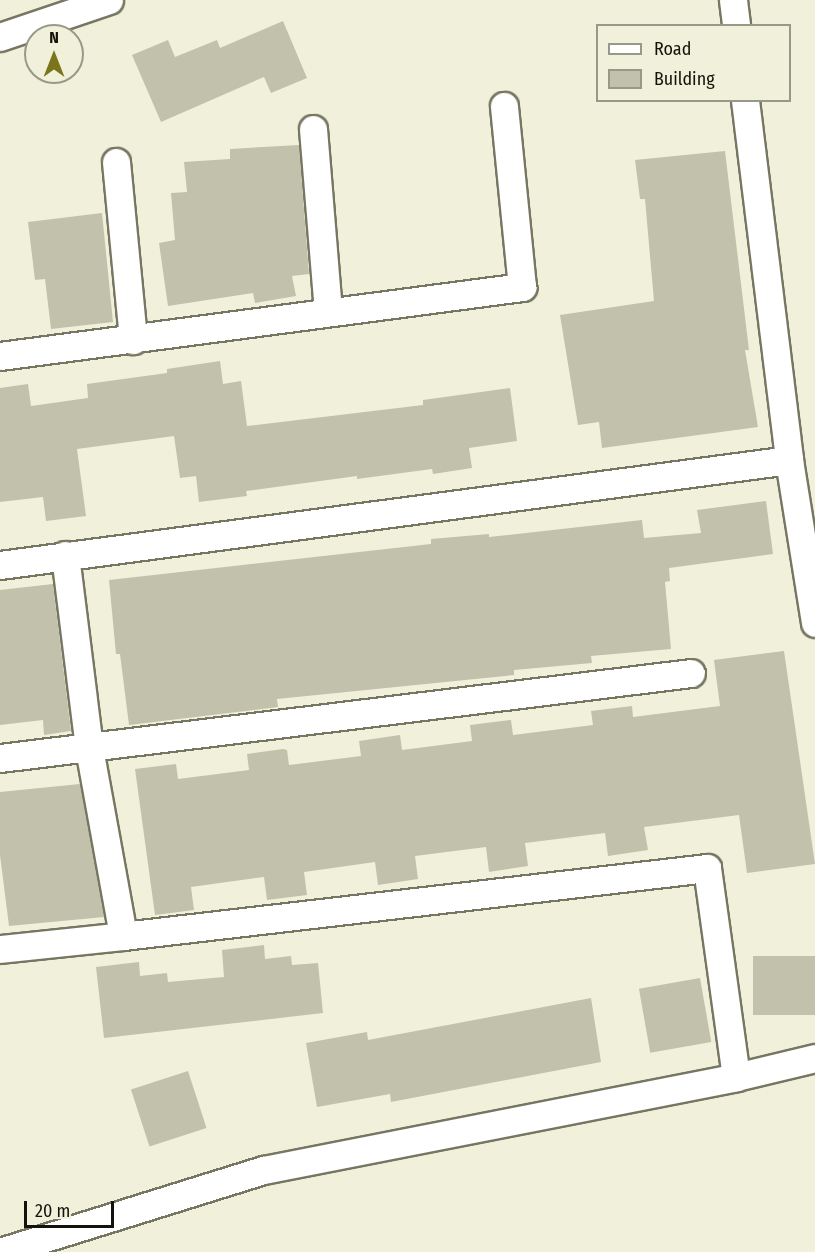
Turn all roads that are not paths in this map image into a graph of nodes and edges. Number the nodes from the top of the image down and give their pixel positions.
1 (109, 0) edge
2 (733, 0) edge
3 (736, 24) edge
4 (0, 37) edge
5 (745, 102) edge
6 (504, 106) dead end
7 (313, 129) dead end
8 (116, 162) dead end
9 (328, 310) junction
10 (133, 340) junction
11 (0, 356) edge
12 (789, 460) junction
13 (65, 555) junction
14 (0, 565) edge
15 (815, 623) edge
16 (691, 673) dead end
17 (90, 748) junction
18 (0, 758) edge
19 (123, 936) junction
20 (0, 949) edge
21 (815, 1058) edge
22 (736, 1077) junction
23 (0, 1252) edge

1 - 4 street
2 - 3 street
5 - 12 street
6 - 9 street
7 - 9 street
8 - 10 street
9 - 10 street
10 - 11 street
12 - 13 street
12 - 15 street
13 - 14 street
13 - 17 street
16 - 17 street
17 - 18 street
17 - 19 street
19 - 20 street
19 - 22 street
21 - 22 street
22 - 23 street

